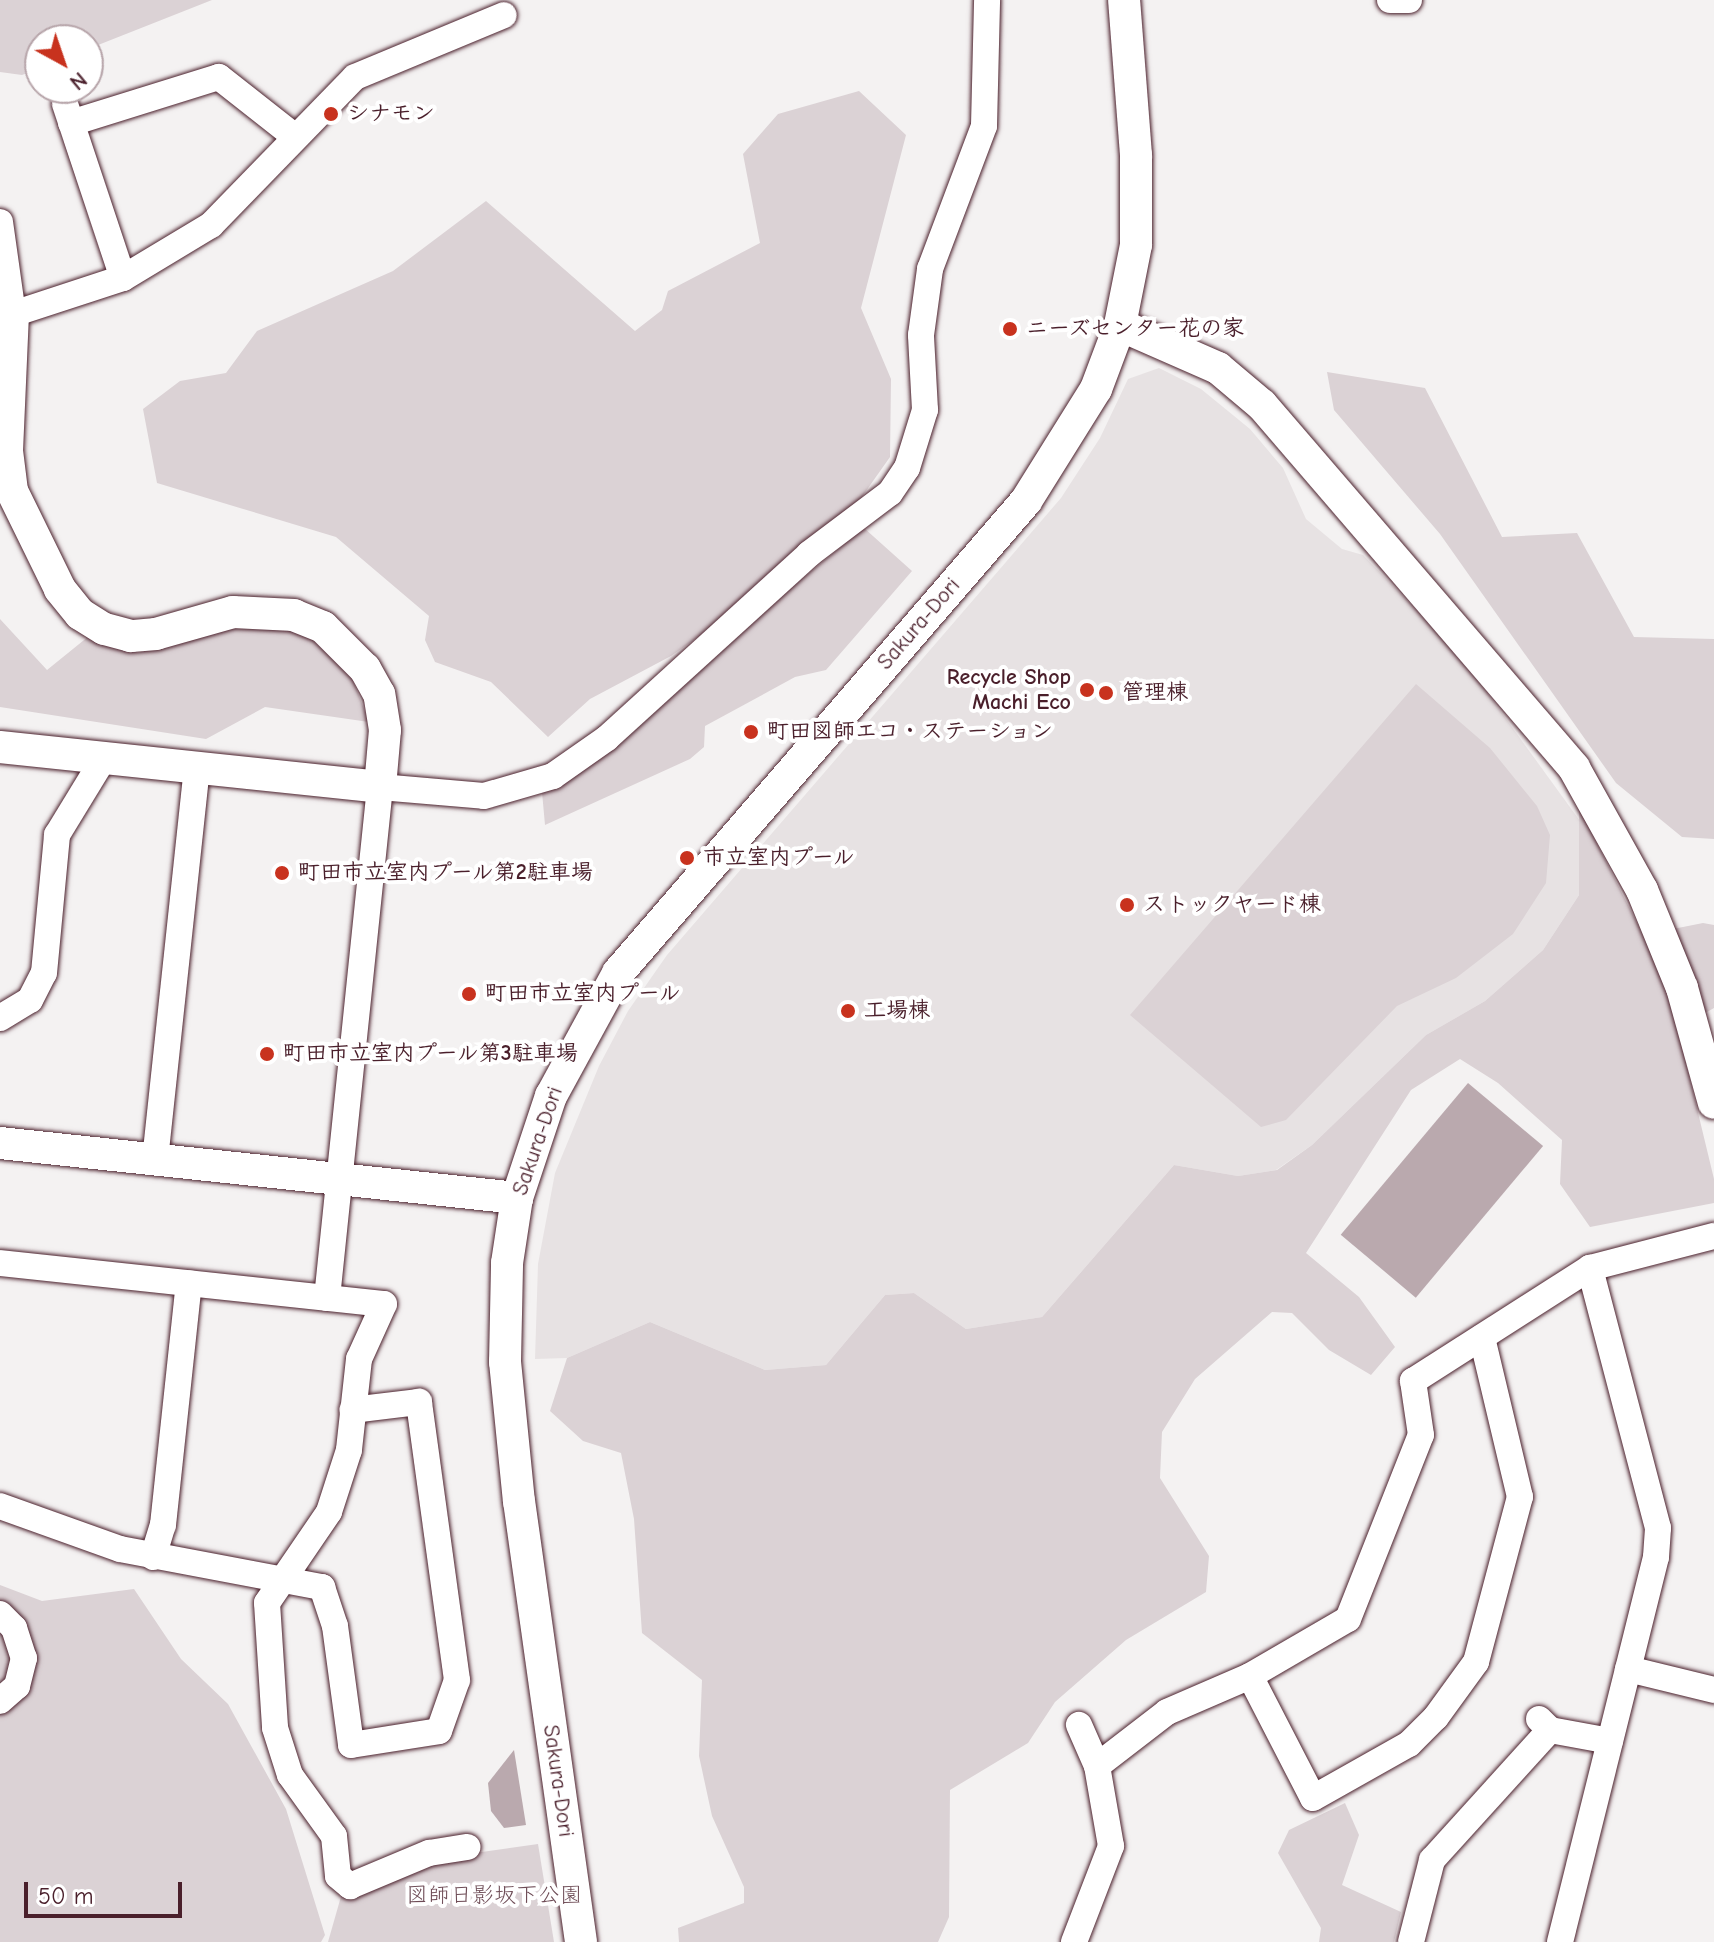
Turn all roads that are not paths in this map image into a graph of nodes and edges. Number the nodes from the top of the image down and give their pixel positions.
1 (987, 0) edge
2 (1124, 0) edge
3 (1390, 0) edge
4 (1409, 0) edge
5 (504, 15) dead end
6 (294, 136) junction
7 (0, 222) edge
8 (123, 278) junction
9 (6, 313) edge
10 (1120, 325) junction
11 (0, 747) edge
12 (104, 758) junction
13 (197, 768) junction
14 (380, 787) junction
15 (0, 1018) edge
16 (1707, 1048) edge
17 (1714, 1103) edge
18 (0, 1143) edge
19 (155, 1160) junction
20 (339, 1179) junction
21 (517, 1198) junction
22 (1714, 1236) edge
23 (0, 1263) edge
24 (1590, 1268) junction
25 (189, 1283) junction
26 (327, 1298) junction
27 (1482, 1337) junction
28 (352, 1410) junction
29 (0, 1506) edge
30 (153, 1557) junction
31 (282, 1581) junction
32 (0, 1614) edge
33 (1628, 1669) junction
34 (1250, 1676) junction
35 (1714, 1690) edge
36 (0, 1701) edge
37 (1079, 1725) dead end
38 (1610, 1741) junction
39 (1097, 1766) junction
40 (468, 1847) dead end
41 (581, 1942) edge
42 (1074, 1942) edge
43 (1411, 1942) edge
44 (1560, 1942) edge

1 - 14 street
2 - 10 street, Sakura-Dori
3 - 4 street
5 - 6 street
6 - 8 street
6 - 8 street
7 - 9 street
8 - 9 street
9 - 14 street
10 - 16 street
10 - 21 street, Sakura-Dori
11 - 12 street
12 - 13 street
12 - 15 street
13 - 14 street
13 - 19 street
14 - 20 street
16 - 17 street
18 - 19 street
19 - 20 street
20 - 21 street
20 - 26 street
21 - 41 street, Sakura-Dori
22 - 24 street
23 - 25 street
24 - 27 street
24 - 33 street
25 - 26 street
25 - 30 street
26 - 28 street
27 - 34 street
27 - 34 street
28 - 31 street
28 - 31 street
29 - 30 street
30 - 31 street
31 - 40 street
32 - 36 street
33 - 35 street
33 - 38 street
34 - 39 street
37 - 39 street
38 - 43 street
38 - 44 street
39 - 42 street

